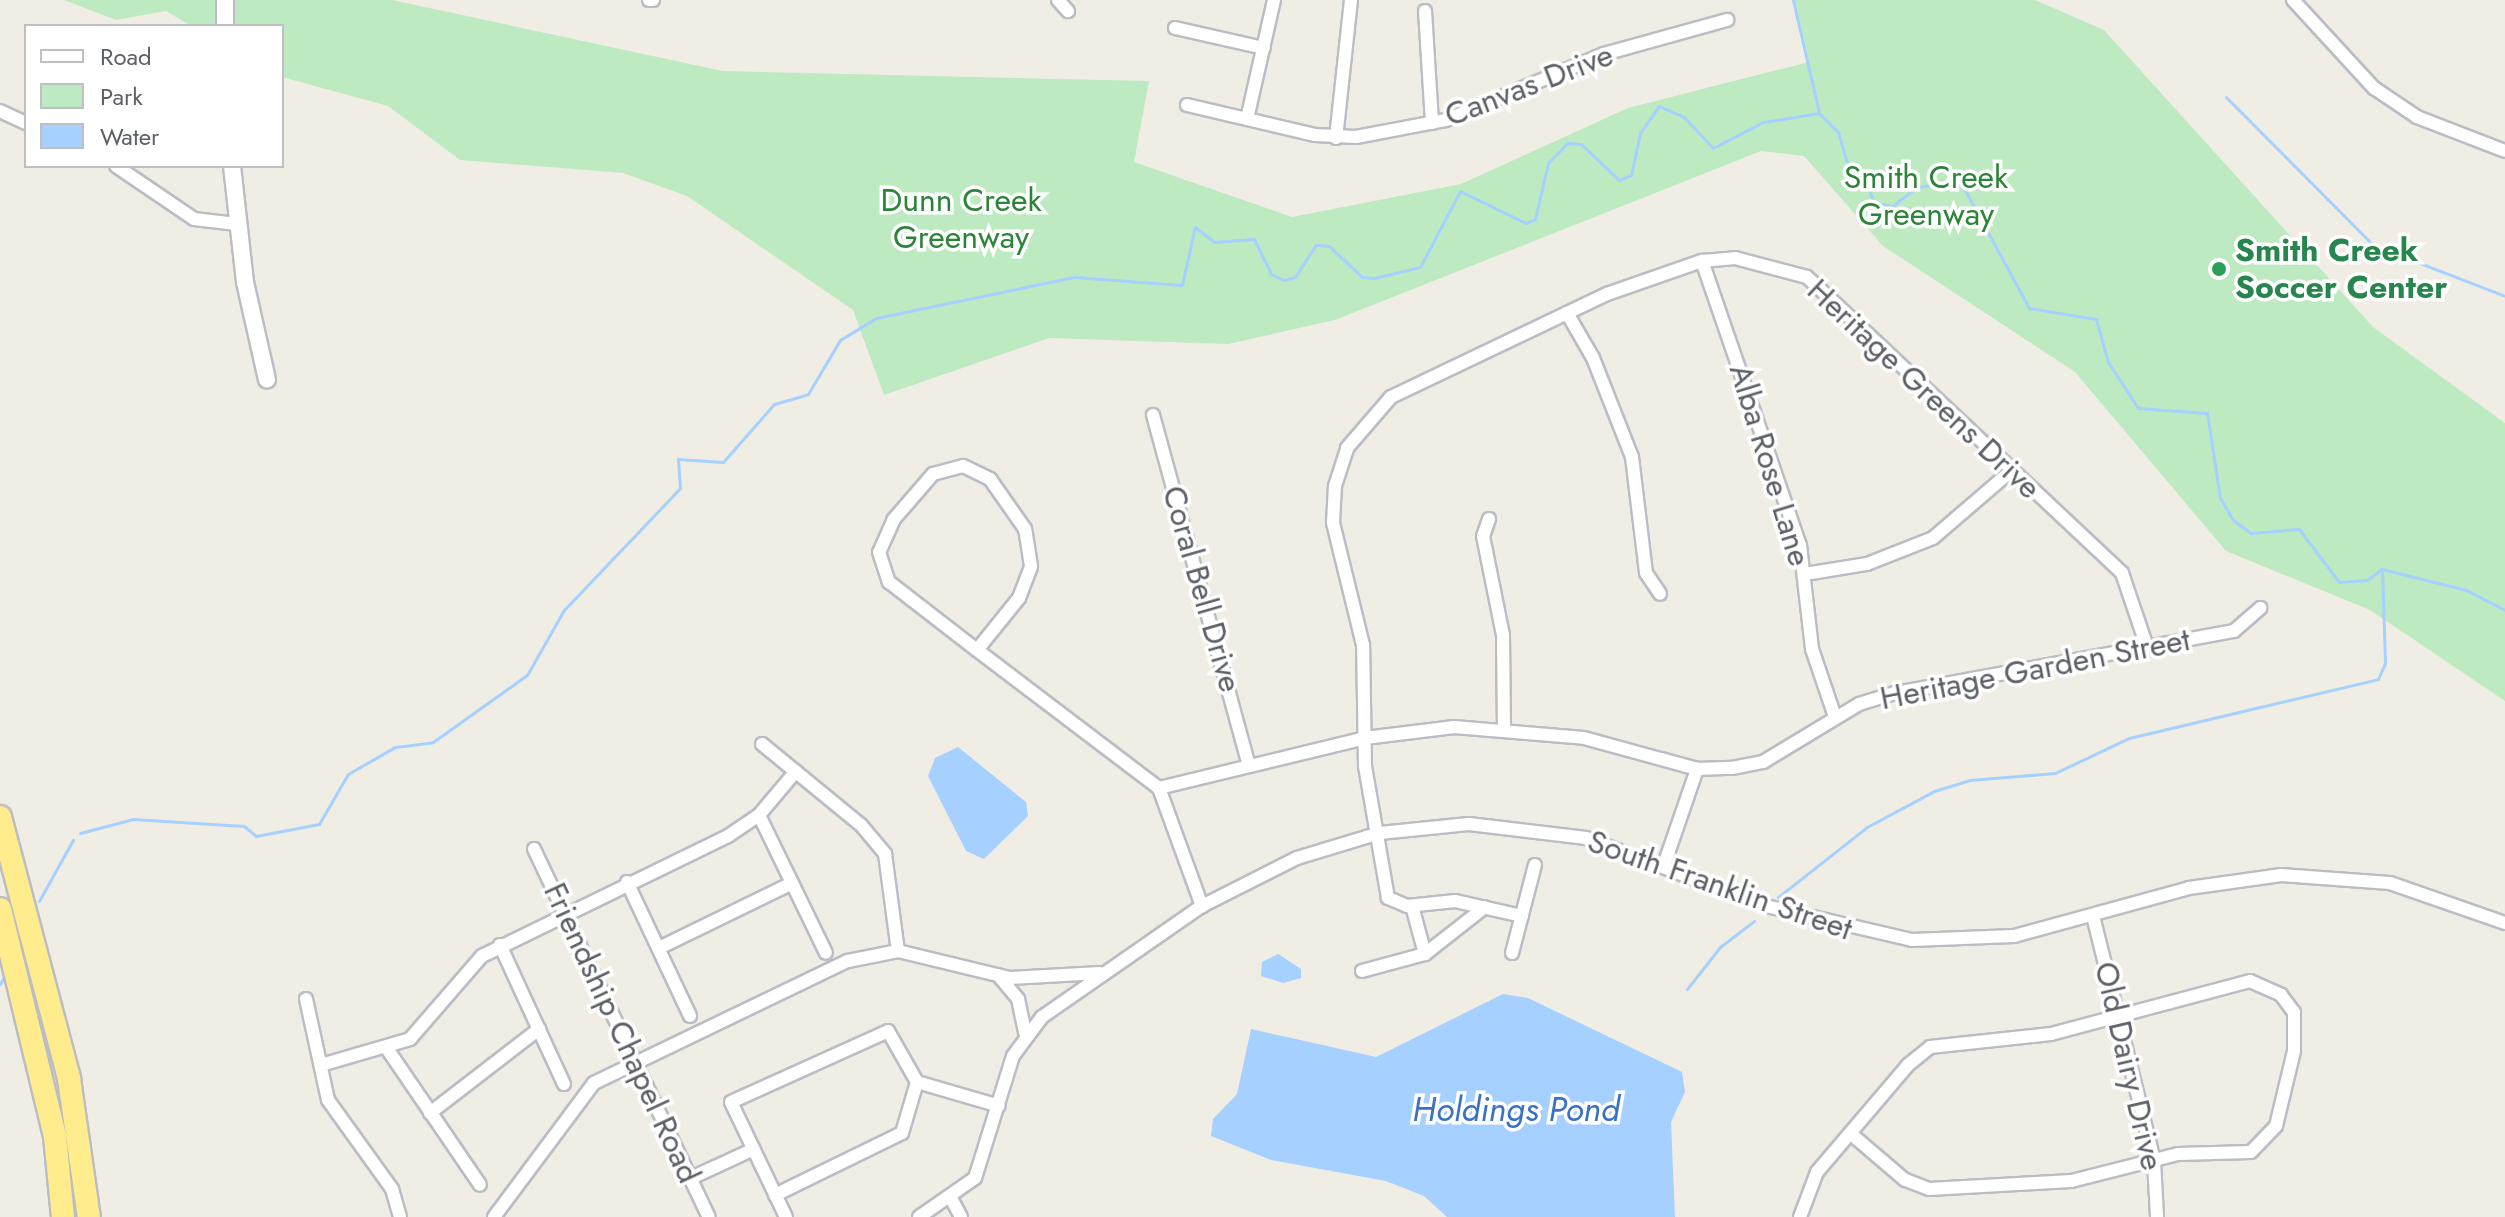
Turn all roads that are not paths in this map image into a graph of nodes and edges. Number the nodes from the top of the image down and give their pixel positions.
1 (225, 0) edge
2 (1058, 0) edge
3 (1274, 0) edge
4 (1351, 0) edge
5 (2293, 0) edge
6 (1068, 11) dead end
7 (1425, 11) dead end
8 (1727, 20) dead end
9 (225, 24) edge
10 (1175, 28) dead end
11 (1264, 48) junction
12 (1187, 105) dead end
13 (0, 111) edge
14 (1247, 119) junction
15 (24, 122) edge
16 (1432, 123) junction
17 (1336, 138) junction
18 (2505, 151) edge
19 (119, 168) edge
20 (232, 168) edge
21 (237, 224) junction
22 (1702, 261) junction
23 (1567, 313) junction
24 (267, 380) dead end
25 (1153, 415) dead end
26 (2012, 470) junction
27 (1489, 519) dead end
28 (1805, 574) junction
29 (1660, 594) dead end
30 (2260, 608) dead end
31 (2147, 647) junction
32 (977, 650) junction
33 (1835, 717) junction
34 (1504, 727) junction
35 (1365, 738) junction
36 (762, 744) dead end
37 (1248, 763) junction
38 (1697, 769) junction
39 (796, 771) junction
40 (1159, 788) junction
41 (759, 815) junction
42 (0, 817) edge
43 (1380, 833) junction
44 (534, 849) dead end
45 (0, 859) edge
46 (1535, 865) dead end
47 (1664, 865) junction
48 (627, 882) junction
49 (792, 883) junction
50 (1202, 906) junction
51 (1412, 906) junction
52 (1485, 907) junction
53 (0, 909) edge
54 (564, 911) junction
55 (1522, 916) junction
56 (2093, 916) junction
57 (2505, 923) edge
58 (500, 945) junction
59 (659, 948) junction
60 (898, 951) junction
61 (826, 953) dead end
62 (1512, 953) dead end
63 (1425, 954) junction
64 (40, 961) junction
65 (1362, 971) dead end
66 (1100, 973) junction
67 (998, 975) junction
68 (306, 999) dead end
69 (690, 1016) dead end
70 (2119, 1016) junction
71 (539, 1029) junction
72 (1025, 1033) junction
73 (388, 1050) junction
74 (636, 1062) junction
75 (321, 1065) junction
76 (917, 1082) junction
77 (564, 1084) dead end
78 (999, 1106) junction
79 (430, 1113) junction
80 (1850, 1133) junction
81 (754, 1149) junction
82 (57, 1155) junction
83 (2154, 1161) junction
84 (691, 1178) junction
85 (480, 1185) dead end
86 (775, 1195) junction
87 (952, 1200) junction
88 (63, 1217) edge
89 (74, 1217) edge
90 (89, 1217) edge
91 (400, 1217) edge
92 (494, 1217) edge
93 (709, 1217) edge
94 (786, 1217) edge
95 (919, 1217) edge
96 (961, 1217) edge
97 (1800, 1217) edge
98 (2157, 1217) edge

1 - 9 street
2 - 6 street
3 - 11 street
4 - 17 street
5 - 18 street
7 - 16 street
8 - 16 street, Canvas Drive
10 - 11 street
11 - 14 street
12 - 14 street, Canvas Drive
13 - 15 street
14 - 17 street, Canvas Drive
16 - 17 street, Canvas Drive
19 - 21 street
20 - 21 street
21 - 24 street
22 - 23 street, Heritage Greens Drive
22 - 26 street, Heritage Greens Drive
22 - 28 street, Alba Rose Lane
23 - 29 street
23 - 35 street, Heritage Greens Drive
25 - 37 street, Coral Bell Drive
26 - 28 street
26 - 31 street, Heritage Greens Drive
27 - 34 street
28 - 33 street, Alba Rose Lane
30 - 31 street, Heritage Garden Street
31 - 33 street, Heritage Garden Street
32 - 32 street
32 - 40 street
33 - 38 street, Heritage Garden Street
34 - 35 street, Heritage Garden Street
34 - 38 street, Heritage Garden Street
35 - 37 street, Heritage Garden Street
35 - 43 street, Heritage Greens Drive
36 - 39 street
37 - 40 street, Heritage Garden Street
38 - 47 street
39 - 41 street
39 - 60 street
40 - 50 street
41 - 48 street
41 - 49 street
42 - 64 highway
43 - 47 street, South Franklin Street
43 - 50 street, South Franklin Street
43 - 51 street, Heritage Greens Drive
44 - 54 street, Friendship Chapel Road
45 - 64 highway
46 - 55 street
47 - 56 street, South Franklin Street
48 - 54 street
48 - 59 street
49 - 59 street
49 - 61 street
50 - 66 street, South Franklin Street
51 - 52 street
51 - 63 street
52 - 55 street
52 - 63 street
53 - 82 highway
54 - 58 street
54 - 74 street, Friendship Chapel Road
55 - 62 street
56 - 57 street, South Franklin Street
56 - 70 street, Old Dairy Drive
58 - 71 street
58 - 73 street
59 - 69 street
60 - 67 street
60 - 74 street
63 - 65 street
64 - 90 highway
66 - 67 street
66 - 72 street, South Franklin Street
67 - 72 street
68 - 75 street
70 - 80 street
70 - 83 street, Old Dairy Drive
70 - 83 street
71 - 77 street
71 - 79 street
72 - 78 street
73 - 75 street
73 - 79 street
74 - 84 street, Friendship Chapel Road
74 - 92 street
75 - 91 street
76 - 78 street
76 - 81 street
76 - 86 street
78 - 87 street
79 - 85 street
80 - 83 street
80 - 97 street
81 - 84 street
81 - 86 street
82 - 88 highway
82 - 89 highway
83 - 98 street, Old Dairy Drive
84 - 93 street, Friendship Chapel Road
86 - 94 street
87 - 95 street
87 - 96 street

